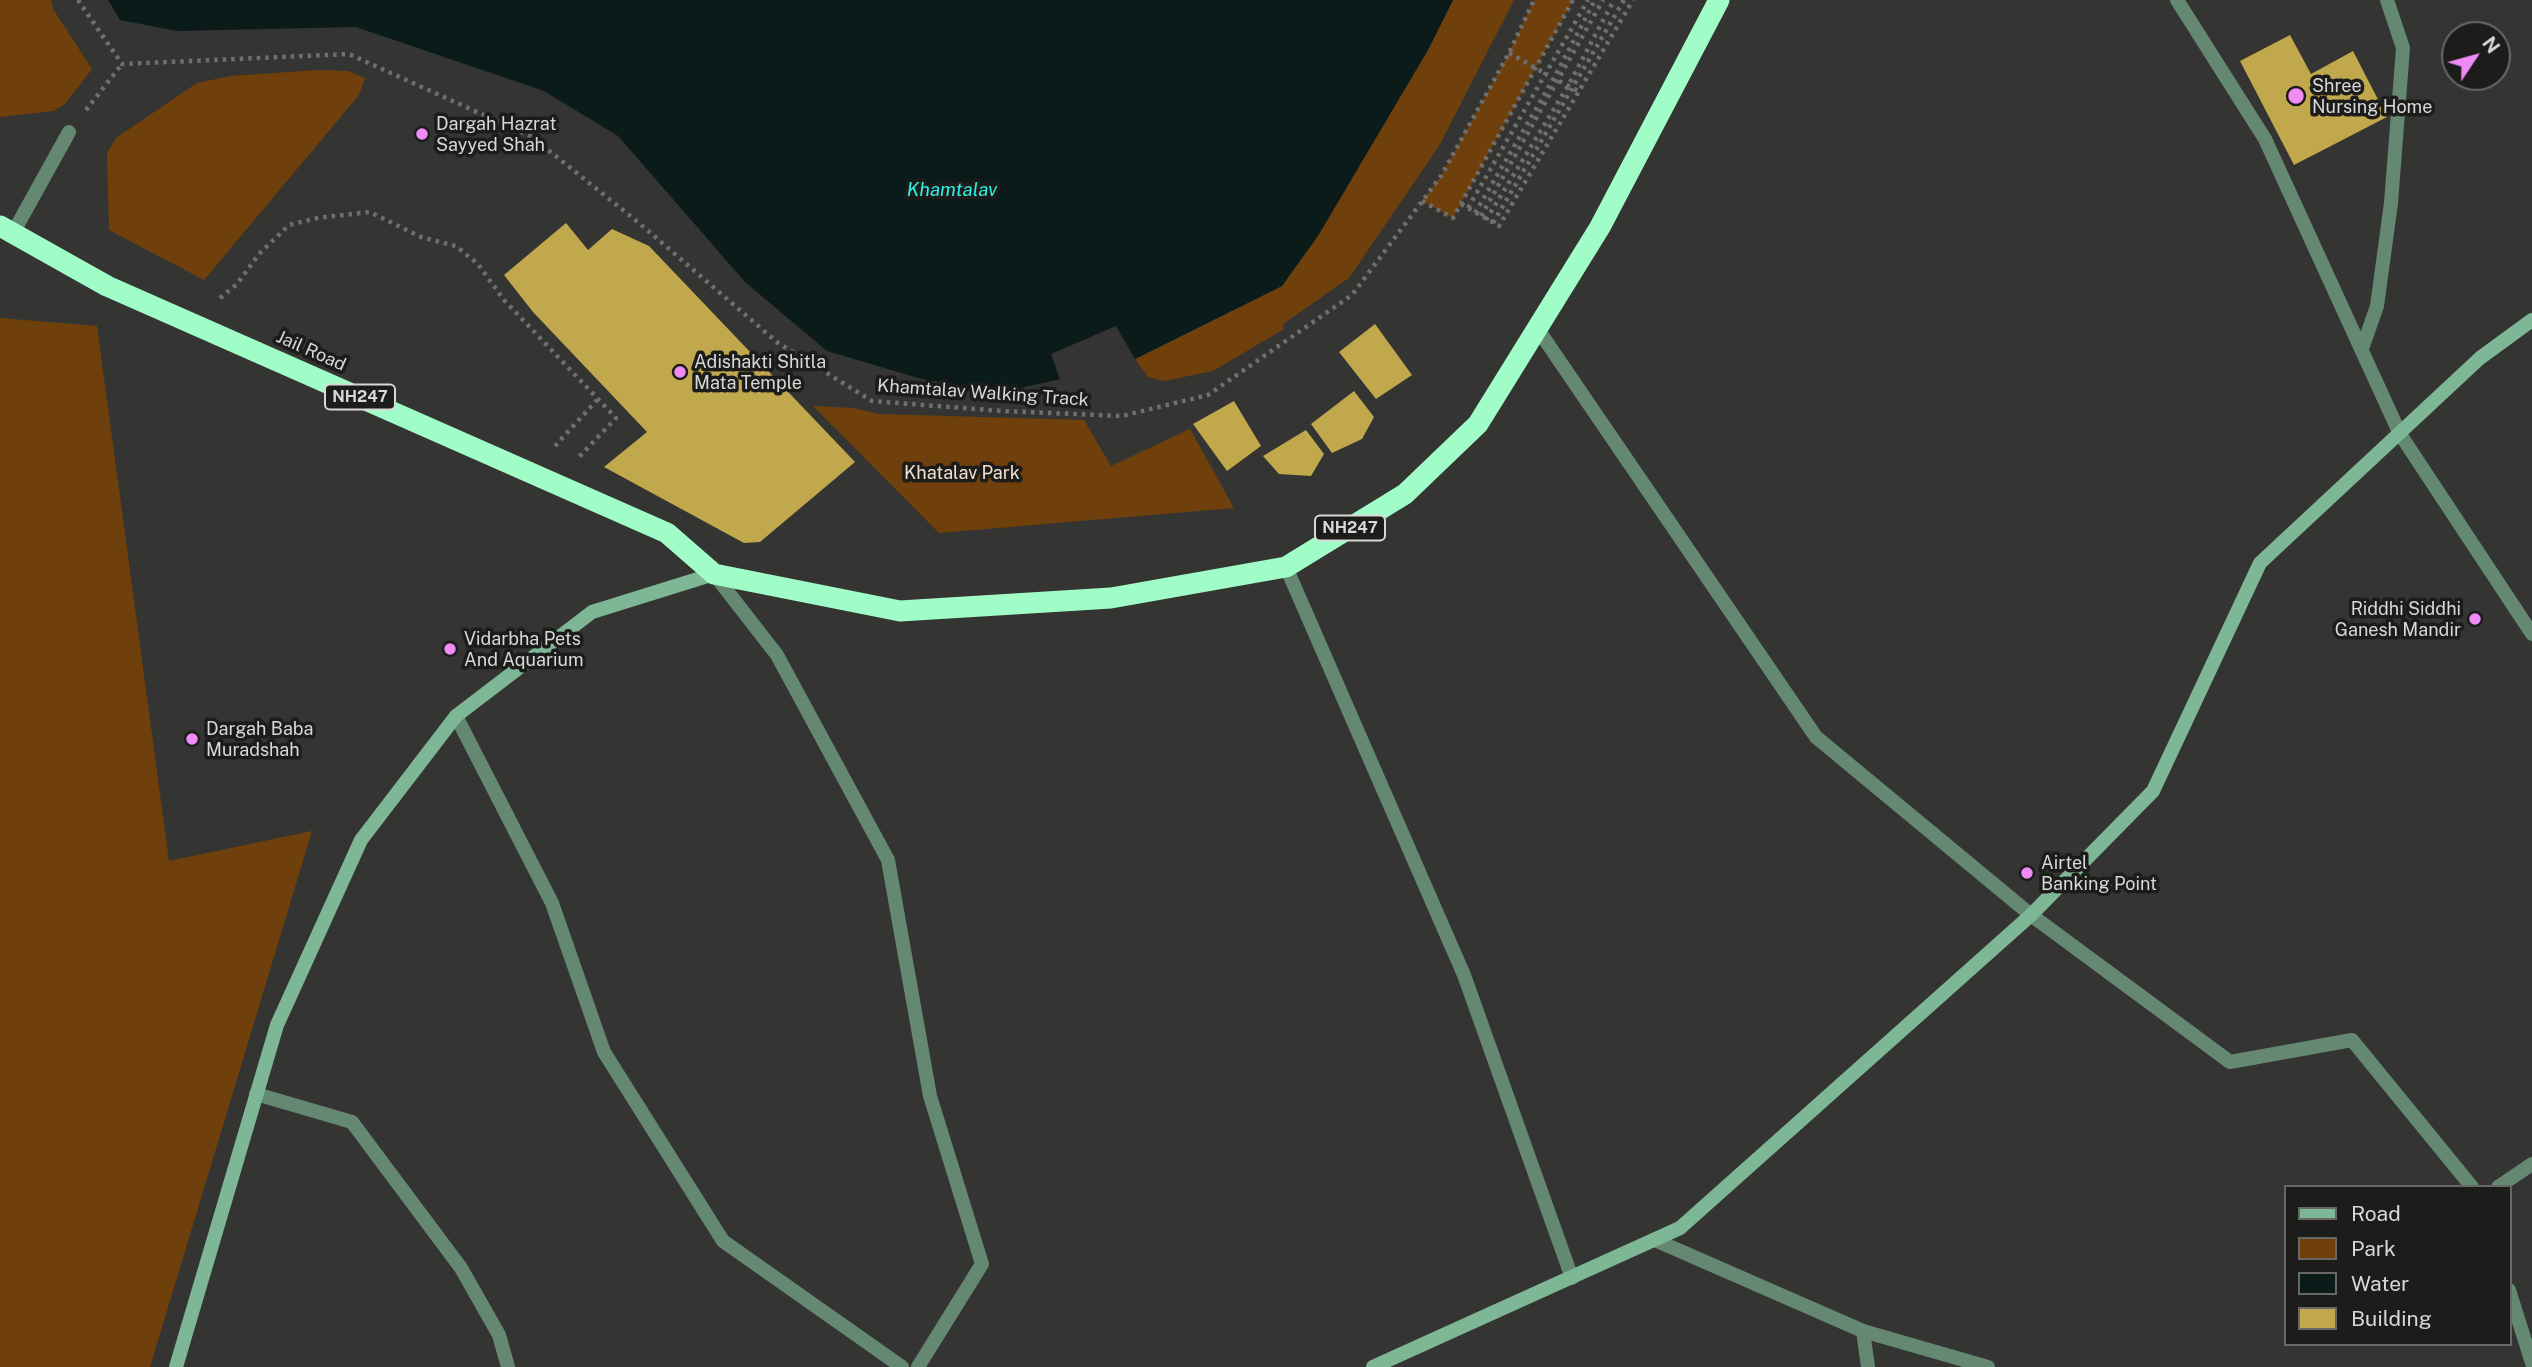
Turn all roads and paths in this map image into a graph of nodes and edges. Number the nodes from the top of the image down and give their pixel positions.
1 (78, 0) edge
2 (1534, 0) edge
3 (1573, 0) edge
4 (1587, 0) edge
5 (1595, 0) edge
6 (1604, 0) edge
7 (1614, 0) edge
8 (1623, 0) edge
9 (1633, 0) edge
10 (1719, 0) edge
11 (2177, 0) edge
12 (2387, 0) edge
13 (1510, 53) junction
14 (122, 64) junction
15 (1536, 68) junction
16 (1547, 74) junction
17 (1557, 79) junction
18 (1571, 87) junction
19 (1580, 92) junction
20 (69, 132) joint
21 (1422, 201) junction
22 (1461, 204) junction
23 (1468, 208) junction
24 (1475, 213) junction
25 (1484, 218) junction
26 (1493, 223) junction
27 (6, 229) edge
28 (2532, 320) edge
29 (190, 322) junction
30 (1537, 328) junction
31 (2362, 346) junction
32 (597, 401) junction
33 (2400, 434) junction
34 (530, 472) junction
35 (554, 483) junction
36 (1286, 567) junction
37 (714, 574) junction
38 (2532, 634) edge
39 (456, 716) junction
40 (2031, 915) junction
41 (256, 1094) junction
42 (2532, 1164) edge
43 (2470, 1185) edge
44 (2501, 1185) edge
45 (1655, 1240) junction
46 (1572, 1278) junction
47 (2511, 1296) edge
48 (1863, 1331) junction
49 (2532, 1363) edge
50 (176, 1367) edge
51 (508, 1367) edge
52 (902, 1367) edge
53 (918, 1367) edge
54 (1373, 1367) edge
55 (1868, 1367) edge
56 (1988, 1367) edge

1 - 14 path
2 - 13 path, Khamtalav Walking Track
3 - 15 path
4 - 16 path
5 - 17 path
6 - 17 path
7 - 18 path
8 - 18 path
9 - 19 path
10 - 30 highway, NH247
11 - 31 street
12 - 31 street
13 - 15 path
13 - 21 path, Khamtalav Walking Track
14 - 20 path
14 - 21 path, Khamtalav Walking Track
15 - 16 path
15 - 22 path
16 - 17 path
16 - 23 path
17 - 18 path
17 - 24 path
17 - 25 path
18 - 19 path
18 - 25 path
18 - 26 path
19 - 26 path
20 - 27 street
21 - 22 path
22 - 23 path
23 - 24 path
24 - 25 path
25 - 26 path
27 - 29 highway, Jail Road / NH247
28 - 33 street
29 - 32 path
29 - 34 highway, Jail Road / NH247
30 - 36 highway, NH247
30 - 40 street
31 - 33 street
32 - 34 path
32 - 35 path
33 - 38 street
33 - 40 street
34 - 35 highway, Jail Road / NH247
35 - 37 highway, Jail Road / NH247
36 - 37 highway, NH247
36 - 46 street
37 - 39 street
37 - 53 street
39 - 41 street
39 - 52 street
40 - 43 street
40 - 45 street
41 - 50 street
41 - 51 street
42 - 44 street
45 - 46 street
45 - 48 street
46 - 54 street
47 - 49 street
48 - 55 street
48 - 56 street

